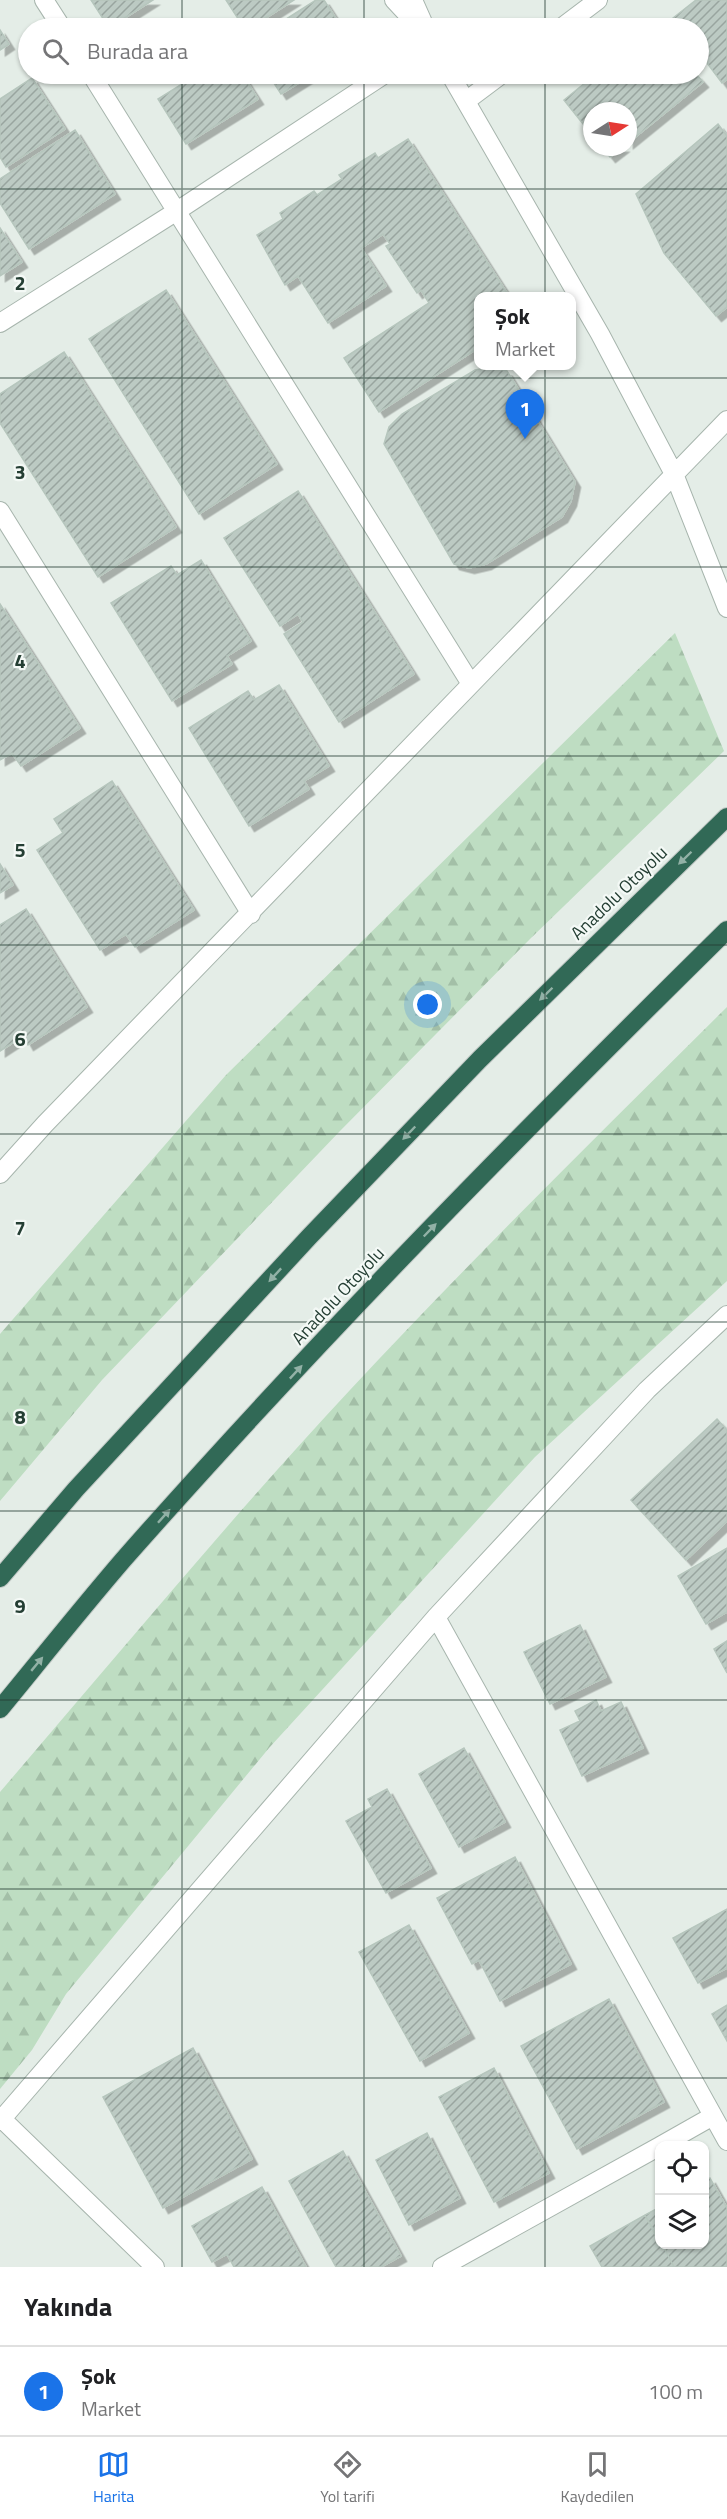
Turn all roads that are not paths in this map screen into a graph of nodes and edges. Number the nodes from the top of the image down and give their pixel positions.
1 (44, 0) edge
2 (394, 0) edge
3 (405, 0) edge
4 (413, 0) edge
5 (598, 0) edge
6 (56, 18) edge
7 (413, 18) edge
8 (417, 18) edge
9 (419, 18) edge
10 (574, 18) edge
11 (97, 84) edge
12 (371, 84) edge
13 (456, 84) edge
14 (489, 84) edge
15 (466, 101) junction
16 (177, 211) junction
17 (576, 292) edge
18 (576, 292) edge
19 (0, 323) edge
20 (727, 420) edge
21 (674, 474) junction
22 (0, 511) edge
23 (727, 609) edge
24 (471, 684) junction
25 (727, 817) edge
26 (251, 914) junction
27 (727, 930) edge
28 (2, 1166) edge
29 (727, 1315) edge
30 (0, 1578) edge
31 (436, 1617) junction
32 (0, 1709) edge
33 (713, 2116) junction
34 (1, 2120) edge
35 (669, 2141) edge
36 (727, 2141) edge
37 (655, 2149) edge
38 (155, 2267) edge
39 (442, 2267) edge

1 - 6 street
2 - 7 street
3 - 8 street
4 - 9 street
5 - 10 street
11 - 16 street
12 - 16 street
13 - 15 street
14 - 15 street
15 - 17 street
16 - 19 street
16 - 24 street
18 - 21 street
20 - 21 street
21 - 23 street
21 - 24 street
22 - 26 street
24 - 26 street
25 -> 30 highway, Anadolu Otoyolu
26 - 28 street
32 -> 27 highway, Anadolu Otoyolu
29 - 31 street
31 - 33 street
31 - 34 street
33 - 35 street
33 - 36 street
34 - 38 street
37 - 39 street

